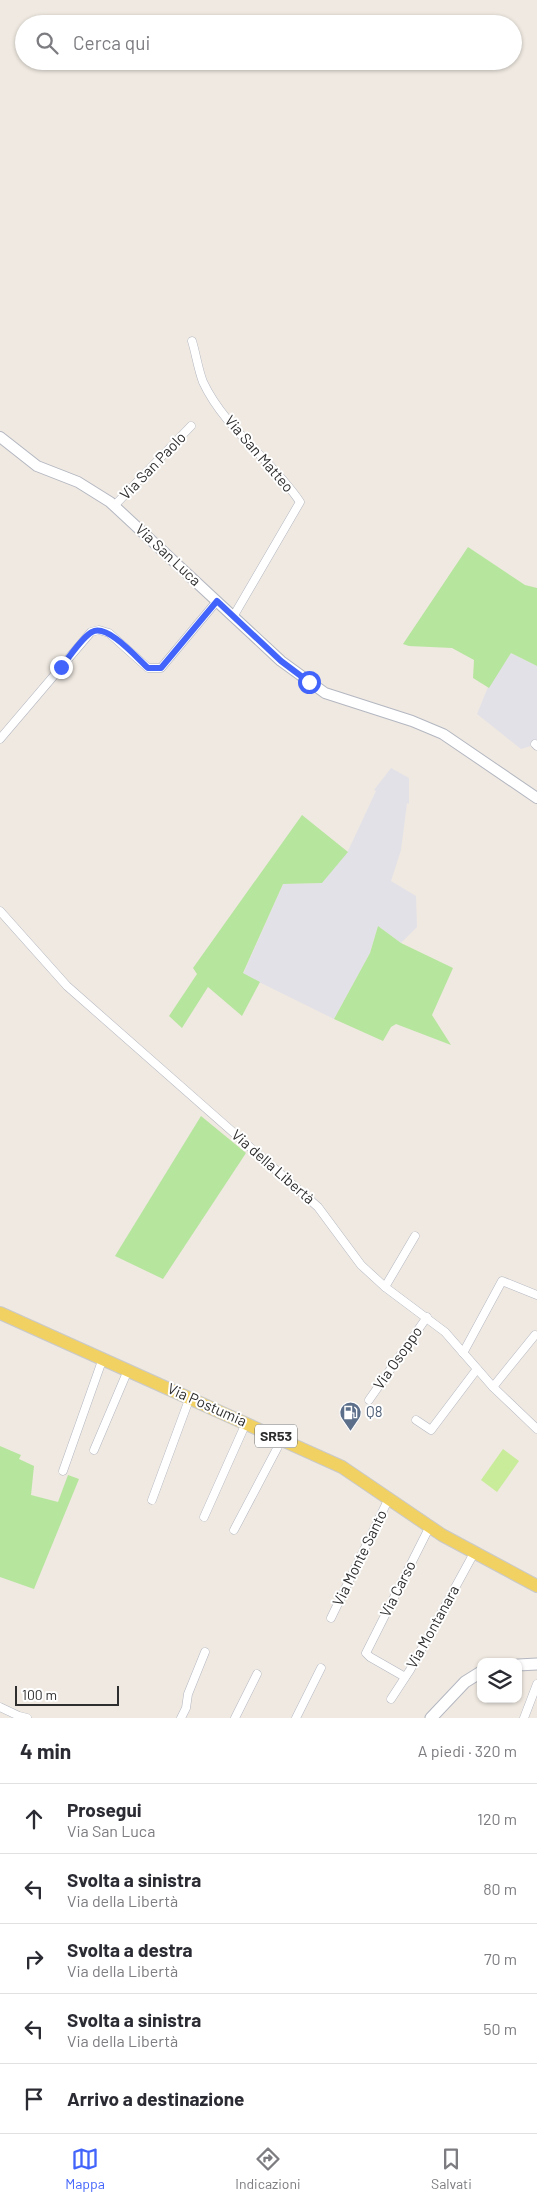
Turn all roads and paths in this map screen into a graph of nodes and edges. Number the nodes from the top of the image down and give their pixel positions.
1 (192, 340) dead end
2 (191, 426) dead end
3 (0, 437) edge
4 (114, 506) junction
5 (217, 601) junction
6 (233, 616) junction
7 (0, 739) edge
8 (535, 794) edge
9 (0, 911) edge
10 (415, 1236) dead end
11 (385, 1287) junction
12 (537, 1295) edge
13 (0, 1313) edge
14 (427, 1317) junction
15 (535, 1336) dead end
16 (463, 1353) junction
17 (103, 1358) junction
18 (476, 1369) junction
19 (128, 1370) junction
20 (493, 1387) junction
21 (190, 1397) junction
22 (369, 1400) dead end
23 (416, 1420) dead end
24 (246, 1423) junction
25 (537, 1428) edge
26 (282, 1439) junction
27 (94, 1450) dead end
28 (63, 1471) dead end
29 (389, 1498) junction
30 (152, 1500) dead end
31 (204, 1517) dead end
32 (430, 1526) junction
33 (234, 1530) dead end
34 (474, 1553) junction
35 (537, 1586) edge
36 (331, 1618) dead end
37 (205, 1652) dead end
38 (537, 1664) edge
39 (522, 1665) edge
40 (321, 1668) dead end
41 (256, 1674) dead end
42 (477, 1674) edge
43 (405, 1677) junction
44 (537, 1684) edge
45 (391, 1699) dead end
46 (0, 1707) edge
47 (28, 1718) edge
48 (181, 1718) edge
49 (235, 1718) edge
50 (296, 1718) edge
51 (431, 1718) edge
52 (524, 1718) edge

1 - 6 street, Via San Matteo
2 - 4 street, Via San Paolo
3 - 4 street, Via San Luca
4 - 5 street, Via San Luca
5 - 6 street, Via San Luca
5 - 7 street
6 - 8 street, Via San Luca
9 - 11 street, Via della Libertà
10 - 11 street
11 - 14 street, Via della Libertà
12 - 16 street
13 - 17 main road, Via Postumia / SR53
14 - 16 street, Via della Libertà
14 - 22 street, Via Osoppo
15 - 20 street
16 - 18 street, Via della Libertà
17 - 19 main road, Via Postumia / SR53
17 - 28 street
18 - 20 street, Via della Libertà
18 - 23 street
19 - 21 main road, Via Postumia / SR53
19 - 27 street
20 - 25 street, Via della Libertà
21 - 24 main road, Via Postumia / SR53
21 - 30 street
24 - 26 main road, Via Postumia / SR53
24 - 31 street
26 - 29 main road, Via Postumia / SR53
26 - 33 street
29 - 32 main road, Via Postumia / SR53
29 - 36 street, Via Monte Santo
32 - 34 main road, Via Postumia / SR53
32 - 43 street, Via Carso
34 - 35 main road, Via Postumia / SR53
34 - 43 street, Via Montanara
37 - 48 street
38 - 39 main road
40 - 50 street
41 - 49 street
42 - 51 main road
43 - 45 street, Via Montanara
44 - 52 street
46 - 47 street

